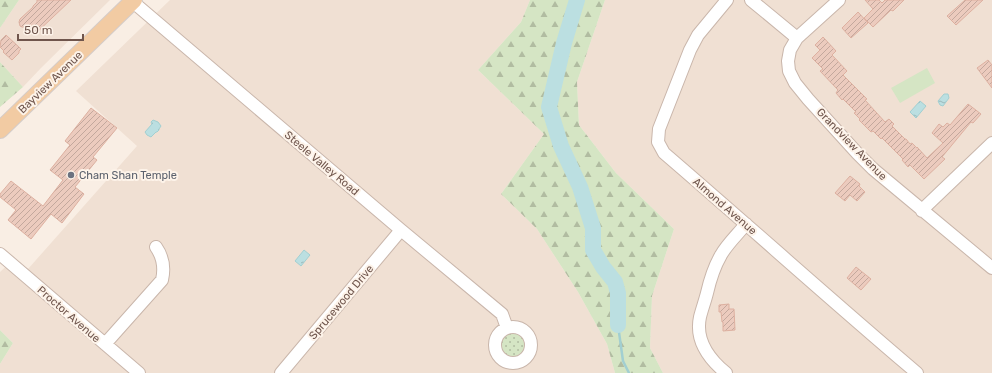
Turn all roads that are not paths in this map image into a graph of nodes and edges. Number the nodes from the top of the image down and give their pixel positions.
1 (727, 0) edge
2 (751, 0) edge
3 (839, 0) edge
4 (133, 1) edge
5 (797, 38) junction
6 (0, 130) edge
7 (992, 143) edge
8 (922, 211) junction
9 (746, 224) junction
10 (401, 230) junction
11 (156, 246) dead end
12 (0, 254) edge
13 (992, 268) edge
14 (507, 328) dead end
15 (105, 344) junction
16 (139, 373) edge
17 (281, 373) edge
18 (726, 373) edge
19 (918, 373) edge

1 - 9 street, Almond Avenue
2 - 5 street
3 - 5 street, Grandview Avenue
4 - 6 main road, Bayview Avenue
4 - 10 street, Steele Valley Road
5 - 8 street, Grandview Avenue
7 - 8 street
8 - 13 street, Grandview Avenue
9 - 18 street
9 - 19 street, Almond Avenue
10 - 14 street, Steele Valley Road
10 - 17 street, Sprucewood Drive
11 - 15 street
12 - 15 street, Proctor Avenue
15 - 16 street, Proctor Avenue

